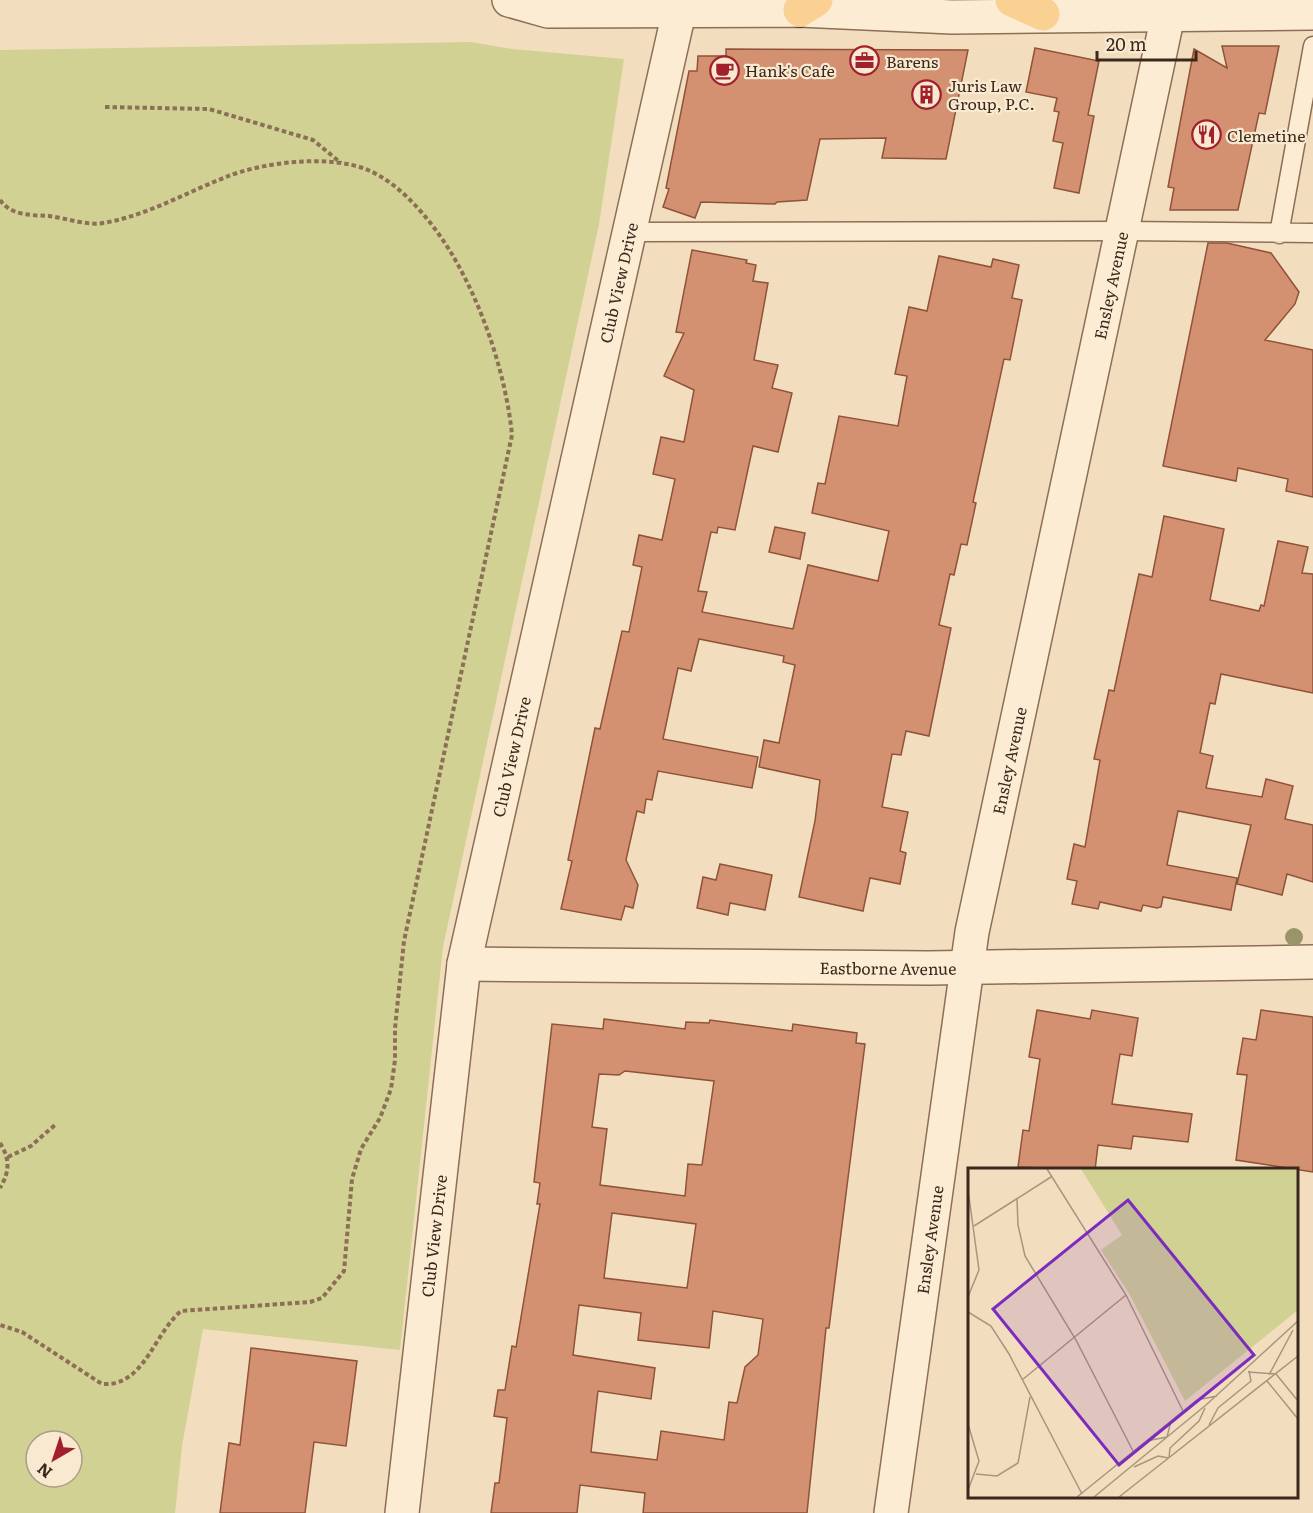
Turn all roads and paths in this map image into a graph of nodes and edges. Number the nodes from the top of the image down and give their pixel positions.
1 (509, 0) edge
2 (1012, 0) edge
3 (808, 5) edge
4 (679, 12) junction
5 (1313, 13) edge
6 (1042, 14) junction
7 (1168, 15) junction
8 (1313, 46) edge
9 (105, 107) dead end
10 (341, 163) junction
11 (0, 200) edge
12 (1123, 231) junction
13 (627, 232) junction
14 (1313, 233) edge
15 (1279, 234) junction
16 (1313, 962) edge
17 (464, 964) junction
18 (968, 967) junction
19 (56, 1124) dead end
20 (0, 1143) edge
21 (8, 1157) junction
22 (0, 1188) edge
23 (0, 1325) edge
24 (402, 1513) edge
25 (891, 1513) edge

1 - 4 street
2 - 6 main road
3 - 4 street
3 - 6 street
4 - 13 street, Club View Drive
5 - 7 street
6 - 7 street
7 - 12 street, Ensley Avenue
8 - 15 lane
9 - 10 path
10 - 11 path
10 - 23 path
12 - 13 lane
12 - 15 lane
12 - 18 street, Ensley Avenue
13 - 17 street, Club View Drive
14 - 15 lane
16 - 18 street, Eastborne Avenue
17 - 18 street, Eastborne Avenue
17 - 24 street, Club View Drive
18 - 25 street, Ensley Avenue
19 - 21 path
20 - 21 path
21 - 22 path

